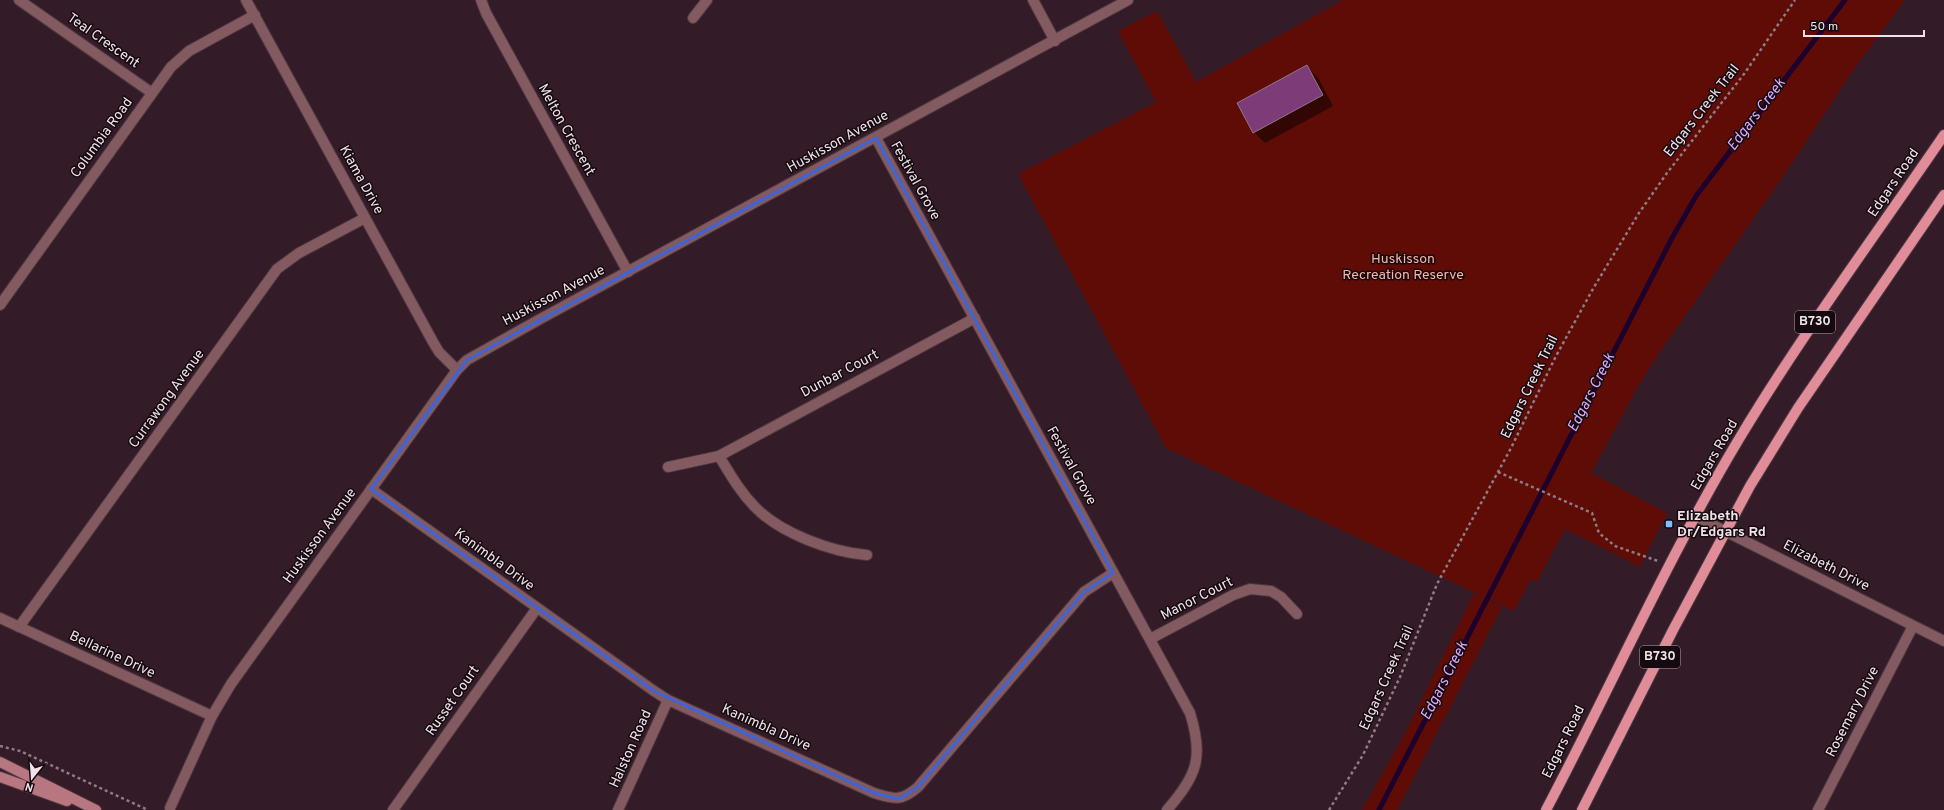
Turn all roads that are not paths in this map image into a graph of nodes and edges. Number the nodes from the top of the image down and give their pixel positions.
1 (18, 0) edge
2 (246, 0) edge
3 (481, 0) edge
4 (707, 0) edge
5 (1033, 0) edge
6 (1128, 0) edge
7 (255, 15) junction
8 (693, 18) dead end
9 (1055, 41) junction
10 (152, 92) junction
11 (1944, 135) edge
12 (876, 138) junction
13 (1944, 195) edge
14 (365, 218) junction
15 (628, 272) junction
16 (0, 305) edge
17 (975, 318) junction
18 (457, 370) junction
19 (719, 456) junction
20 (668, 467) dead end
21 (371, 489) junction
22 (1695, 516) junction
23 (1725, 531) junction
24 (867, 555) dead end
25 (1113, 573) junction
26 (537, 608) junction
27 (1297, 614) dead end
28 (0, 618) edge
29 (1914, 626) junction
30 (19, 627) junction
31 (1150, 639) junction
32 (1944, 641) edge
33 (668, 700) junction
34 (212, 716) junction
35 (0, 762) edge
36 (0, 777) edge
37 (170, 808) dead end
38 (91, 810) edge
39 (96, 810) edge
40 (393, 810) edge
41 (618, 810) edge
42 (1167, 810) edge
43 (1546, 810) edge
44 (1582, 810) edge
45 (1818, 810) edge

1 - 10 street, Teal Crescent
2 - 7 street, Kiama Drive
3 - 15 street, Melton Crescent
4 - 8 street
5 - 9 street
6 - 9 street, Huskisson Avenue
7 - 10 street, Columbia Road
7 - 14 street, Kiama Drive
9 - 12 street, Huskisson Avenue
10 - 16 street, Columbia Road
11 - 22 main road, Edgars Road / B730
12 - 15 street, Huskisson Avenue
12 - 17 street, Festival Grove
13 - 23 main road, B730
14 - 18 street, Kiama Drive
14 - 30 street, Currawong Avenue
15 - 18 street, Huskisson Avenue
17 - 19 street, Dunbar Court
17 - 25 street, Festival Grove
18 - 21 street, Huskisson Avenue
19 - 20 street, Dunbar Court
19 - 24 street
21 - 26 street, Kanimbla Drive
21 - 34 street, Huskisson Avenue
22 - 23 street, Elizabeth Drive
22 - 43 main road, Edgars Road / B730
23 - 29 street, Elizabeth Drive
23 - 44 main road, B730
25 - 31 street, Festival Grove
25 - 33 street, Kanimbla Drive
26 - 33 street, Kanimbla Drive
26 - 40 street, Russet Court
27 - 31 street, Manor Court
28 - 30 street, Bellarine Drive
29 - 32 street, Elizabeth Drive
29 - 45 street, Rosemary Drive
30 - 34 street, Bellarine Drive
31 - 42 street, Festival Grove
33 - 41 street, Halston Road
34 - 37 street, Huskisson Avenue
35 - 39 street
36 - 38 street

